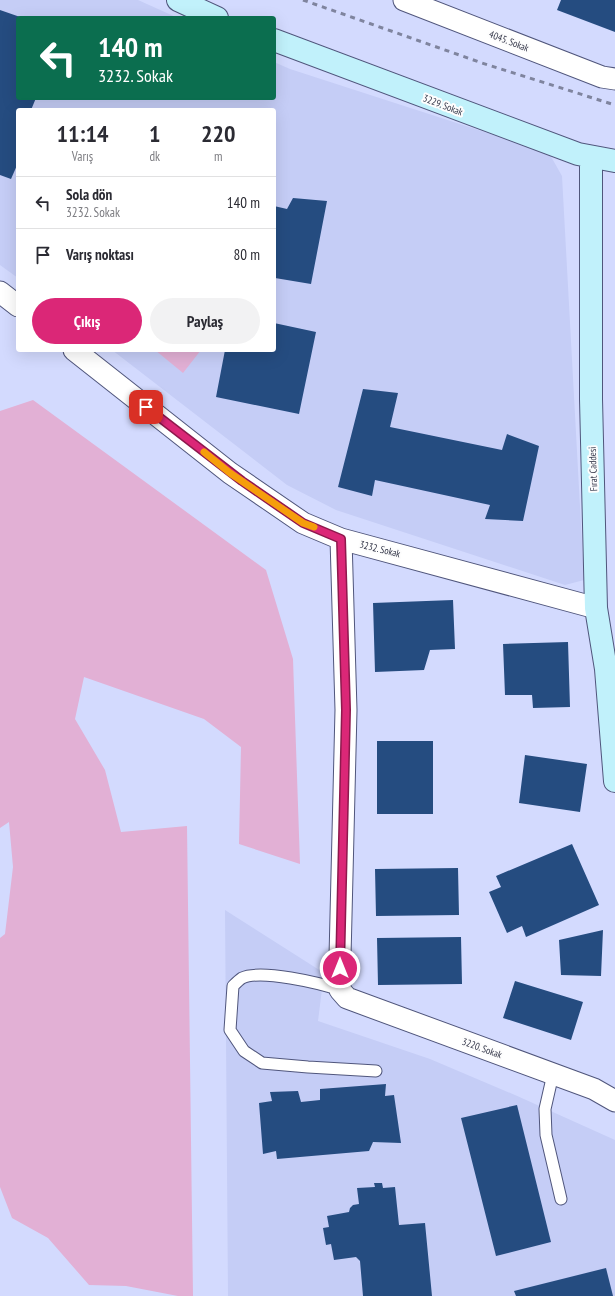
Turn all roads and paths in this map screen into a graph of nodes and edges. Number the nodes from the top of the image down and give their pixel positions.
1 (178, 0) edge
2 (404, 0) edge
3 (213, 16) edge
4 (276, 41) edge
5 (615, 79) edge
6 (591, 157) junction
7 (615, 161) edge
8 (0, 292) edge
9 (16, 304) edge
10 (77, 352) edge
11 (341, 539) junction
12 (596, 608) junction
13 (610, 668) edge
14 (615, 781) edge
15 (344, 994) junction
16 (376, 1071) dead end
17 (553, 1074) junction
18 (615, 1101) edge
19 (561, 1199) dead end

1 - 3 street
2 - 5 street, 4045. Sokak
4 - 6 street, 3229. Sokak
6 - 7 street, 3229. Sokak
6 - 12 street, Fırat Caddesi
8 - 9 street
10 - 11 street, 3232. Sokak
11 - 12 street, 3232. Sokak
11 - 15 street
12 - 13 street, Fırat Caddesi
13 - 14 street, Fırat Caddesi
15 - 16 lane
15 - 17 street, 3220. Sokak
17 - 18 street, 3220. Sokak
17 - 19 lane

